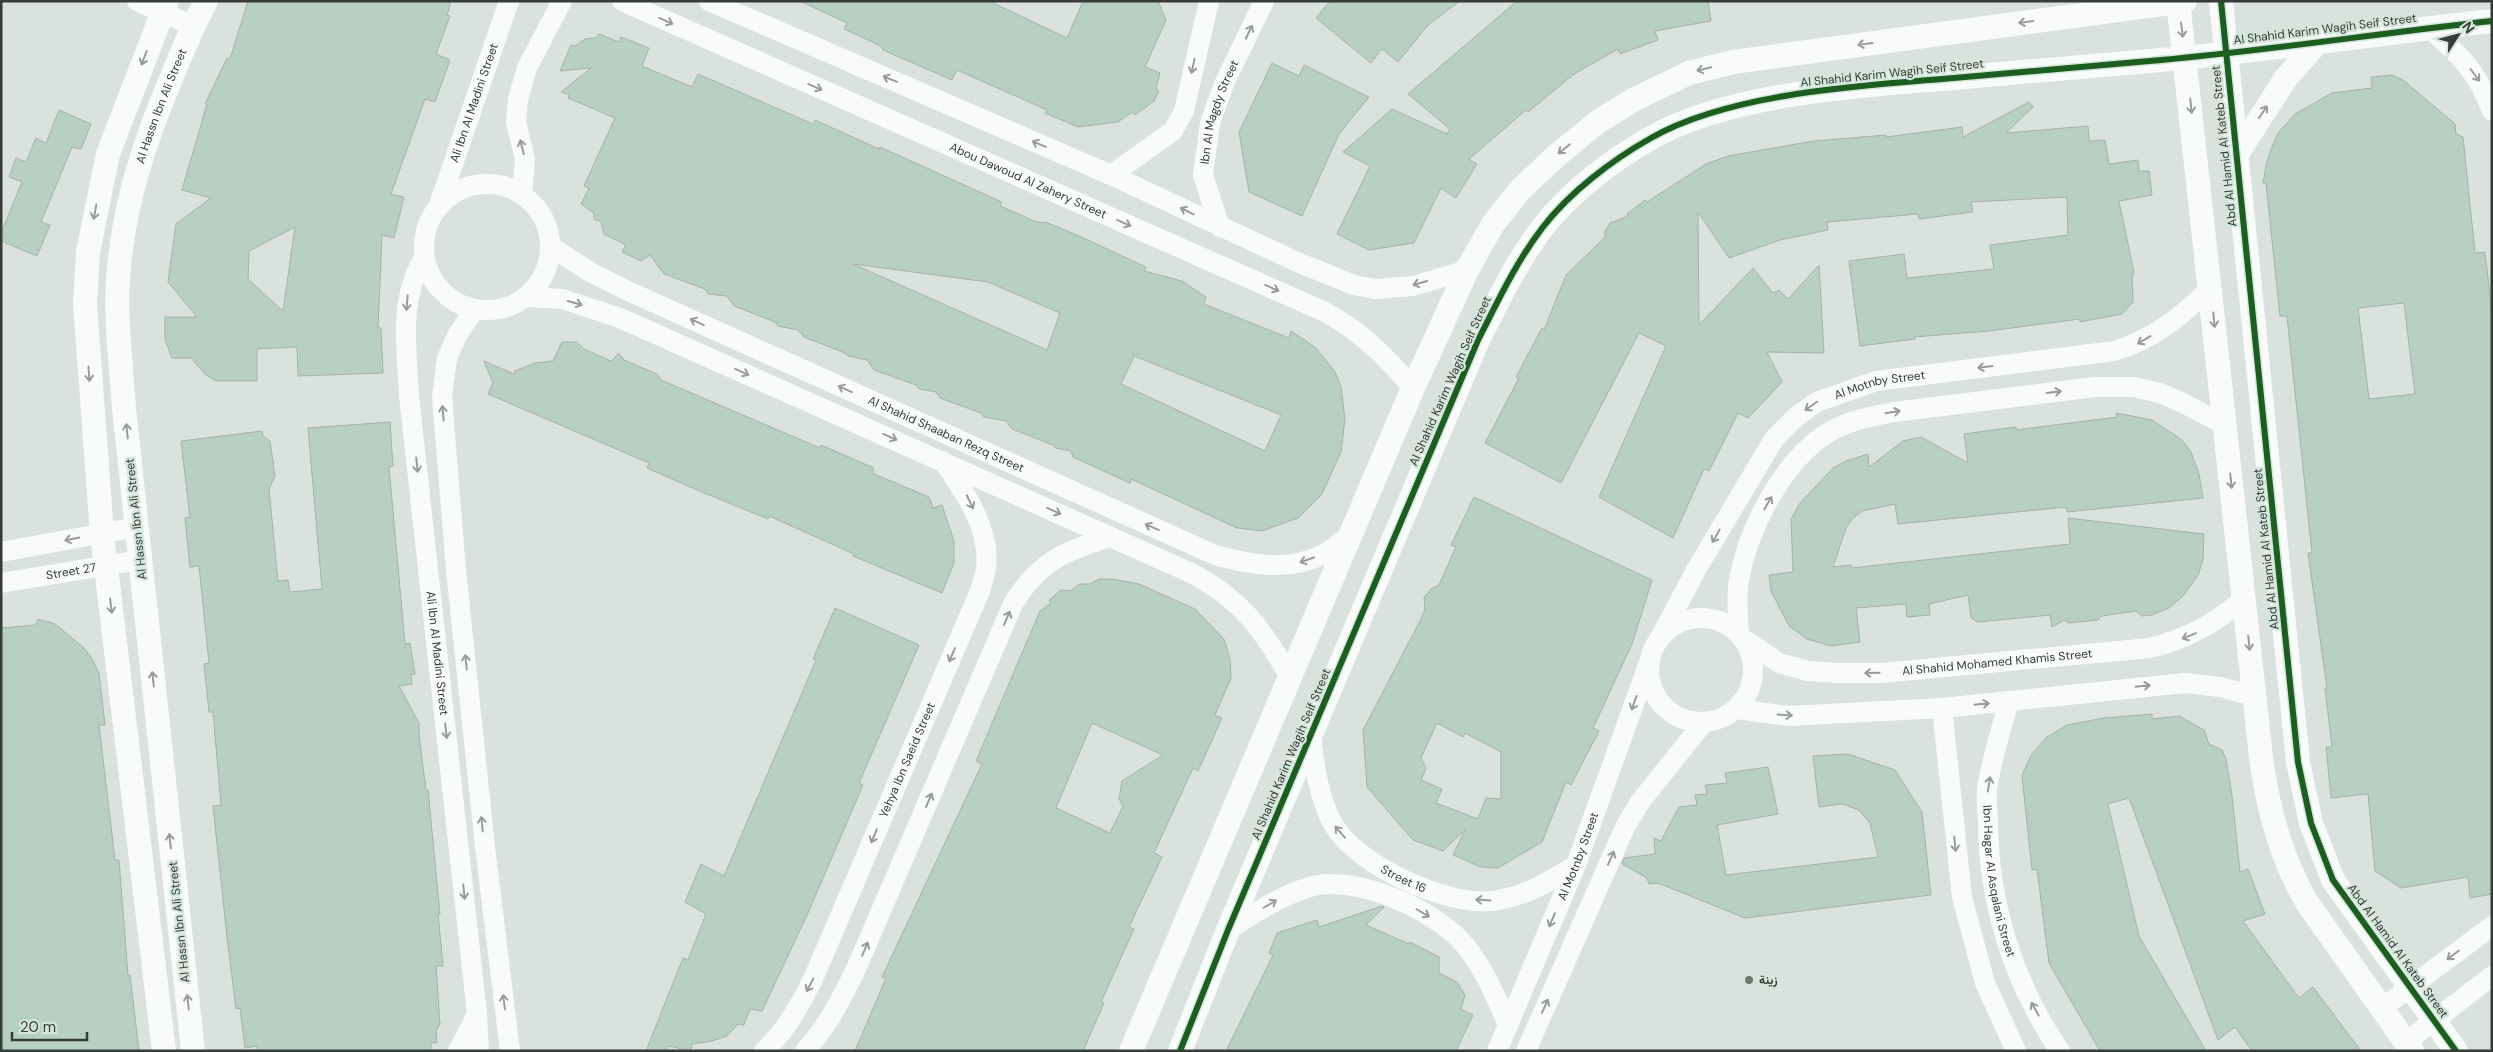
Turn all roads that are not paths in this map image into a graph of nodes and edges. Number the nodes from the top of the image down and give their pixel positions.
1 (137, 1) edge
2 (206, 1) edge
3 (509, 1) edge
4 (562, 1) edge
5 (622, 1) edge
6 (709, 1) edge
7 (1209, 1) edge
8 (1264, 1) edge
9 (2084, 1) edge
10 (2185, 1) edge
11 (2221, 1) edge
12 (2178, 2) edge
13 (165, 7) edge
14 (2059, 18) junction
15 (2492, 21) edge
16 (192, 26) junction
17 (2429, 28) junction
18 (2317, 43) junction
19 (2226, 53) junction
20 (2186, 57) junction
21 (2492, 111) edge
22 (2237, 154) junction
23 (1111, 175) junction
24 (522, 195) junction
25 (439, 205) junction
26 (1220, 227) junction
27 (550, 246) junction
28 (424, 258) junction
29 (1467, 270) junction
30 (2210, 289) junction
31 (527, 297) junction
32 (474, 310) junction
33 (1413, 388) junction
34 (2225, 425) junction
35 (943, 461) junction
36 (1039, 477) junction
37 (1031, 501) junction
38 (137, 527) junction
39 (102, 534) junction
40 (1349, 536) junction
41 (1111, 537) junction
42 (9, 551) edge
43 (140, 560) junction
44 (106, 565) junction
45 (10, 581) edge
46 (2244, 599) junction
47 (1742, 637) junction
48 (1655, 648) junction
49 (1291, 679) junction
50 (2254, 696) junction
51 (2009, 701) junction
52 (1942, 708) junction
53 (1737, 709) junction
54 (1704, 722) junction
55 (1311, 736) junction
56 (1576, 865) junction
57 (2492, 926) edge
58 (1228, 930) junction
59 (2492, 976) edge
60 (2412, 986) junction
61 (2382, 1008) junction
62 (477, 1014) junction
63 (2434, 1020) junction
64 (1508, 1025) junction
65 (2409, 1046) edge
66 (164, 1051) edge
67 (193, 1051) edge
68 (458, 1051) edge
69 (479, 1051) edge
70 (510, 1051) edge
71 (764, 1051) edge
72 (805, 1051) edge
73 (1131, 1051) edge
74 (1180, 1051) edge
75 (1496, 1051) edge
76 (1526, 1051) edge
77 (2016, 1051) edge
78 (2060, 1051) edge
79 (2456, 1051) edge

1 - 13 street
2 - 16 street, Al Hassn Ibn Ali Street
3 - 25 street, Ali Ibn Al Madini Street
24 -> 4 street
5 -> 33 street, Abou Dawoud Al Zahery Street
23 -> 6 street
7 -> 23 street
26 -> 8 street, Ibn Al Magdy Street
9 - 14 street
10 - 12 street
11 - 19 street, Abd Al Hamid Al Kateb Street
12 - 14 street
12 -> 20 street
13 - 16 street
13 -> 39 street
14 -> 29 street
15 - 17 street, Al Shahid Karim Wagih Seif Street
38 -> 16 street, Al Hassn Ibn Ali Street
17 - 18 street, Al Shahid Karim Wagih Seif Street
17 -> 21 street
18 - 19 street, Al Shahid Karim Wagih Seif Street
22 -> 18 street
19 - 20 street, Al Shahid Karim Wagih Seif Street
19 - 22 street, Abd Al Hamid Al Kateb Street
20 -> 30 street
20 - 55 street, Al Shahid Karim Wagih Seif Street
22 - 60 street, Abd Al Hamid Al Kateb Street
26 -> 23 street
24 - 25 street
24 - 27 street
25 - 28 street
29 -> 26 street
27 - 31 street
36 -> 27 street, Al Shahid Shaaban Rezq Street
28 - 32 street
28 -> 62 street, Ali Ibn Al Madini Street
29 - 33 street
30 -> 34 street
30 -> 48 street, Al Motnby Street
31 - 32 street
31 -> 35 street, Al Shahid Shaaban Rezq Street
70 -> 32 street
33 - 40 street
34 -> 46 street
47 -> 34 street
35 - 37 street, Al Shahid Shaaban Rezq Street
35 -> 71 street, Yehya Ibn Saeid Street
36 - 37 street
40 -> 36 street, Al Shahid Shaaban Rezq Street
37 -> 41 street, Al Shahid Shaaban Rezq Street
38 - 39 street
38 - 43 street, Al Hassn Ibn Ali Street
39 -> 42 street
39 - 44 street
40 - 49 street
41 - 49 street, Al Shahid Shaaban Rezq Street
72 -> 41 street
42 - 45 street
43 - 44 street, Street 27
67 -> 43 street, Al Hassn Ibn Ali Street
44 - 45 street, Street 27
44 -> 66 street
46 -> 47 street, Al Shahid Mohamed Khamis Street
46 -> 50 street
47 - 48 street
47 - 53 street
48 - 54 street
48 -> 56 street, Al Motnby Street
49 - 73 street
51 -> 50 street
50 - 61 street
52 -> 51 street
78 -> 51 street, Ibn Hagar Al Asqalani Street
53 -> 52 street
52 -> 77 street
53 - 54 street
76 -> 54 street
56 -> 55 street, Street 16
55 - 58 street, Al Shahid Karim Wagih Seif Street
56 -> 64 street, Al Motnby Street
57 -> 60 street
58 -> 64 street, Street 16
58 - 74 street, Al Shahid Karim Wagih Seif Street
59 - 63 street
60 - 61 street
60 - 63 street, Abd Al Hamid Al Kateb Street
61 - 65 street
62 - 68 street
62 - 69 street, Ali Ibn Al Madini Street
63 - 65 street
63 - 79 street, Abd Al Hamid Al Kateb Street
64 - 75 street, Al Motnby Street

